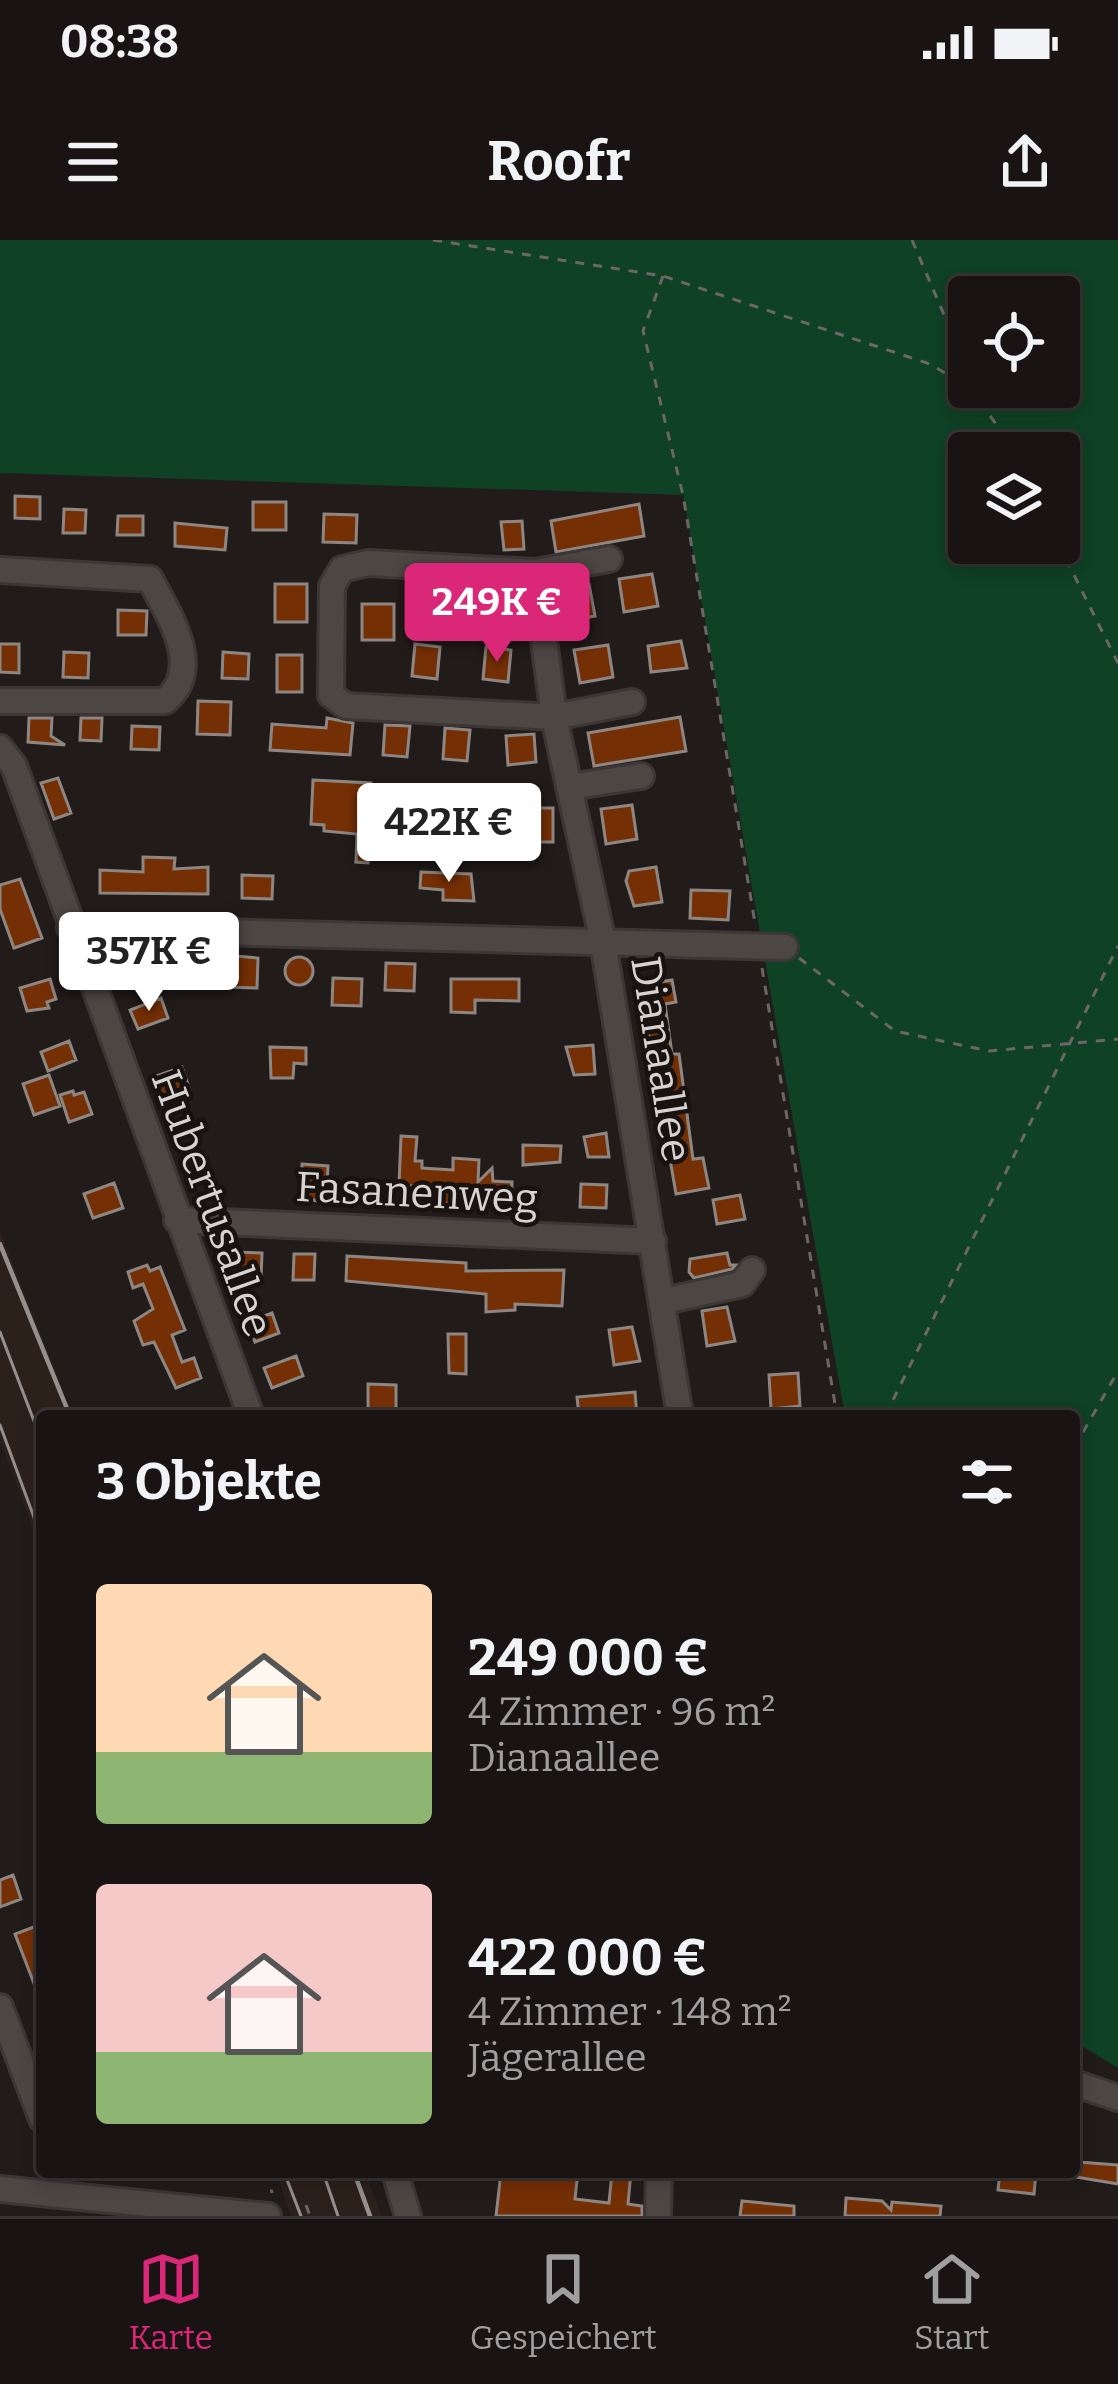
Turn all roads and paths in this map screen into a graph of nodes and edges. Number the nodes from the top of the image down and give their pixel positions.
1 (433, 240) edge
2 (912, 240) edge
3 (663, 276) junction
4 (948, 324) edge
5 (948, 374) edge
6 (608, 560) dead end
7 (1068, 564) edge
8 (0, 570) edge
9 (535, 572) junction
10 (1118, 663) edge
11 (0, 701) edge
12 (632, 702) dead end
13 (554, 717) junction
14 (0, 748) edge
15 (641, 776) dead end
16 (569, 788) junction
17 (70, 928) junction
18 (603, 942) junction
19 (759, 946) junction
20 (1118, 946) edge
21 (785, 947) joint
22 (1118, 1039) edge
23 (1072, 1041) junction
24 (177, 1220) junction
25 (653, 1241) junction
26 (752, 1270) dead end
27 (664, 1300) junction
28 (1118, 1371) edge
29 (249, 1410) edge
30 (679, 1410) edge
31 (836, 1410) edge
32 (888, 1410) edge
33 (1080, 1438) edge
34 (0, 2007) edge
35 (1080, 2085) edge
36 (1118, 2098) edge
37 (36, 2103) edge
38 (269, 2178) edge
39 (396, 2178) edge
40 (659, 2178) edge
41 (62, 2183) edge
42 (273, 2188) dead end
43 (0, 2189) edge
44 (306, 2205) dead end
45 (89, 2207) edge
46 (407, 2210) edge
47 (218, 2213) edge
48 (268, 2216) edge
49 (310, 2216) edge
50 (658, 2216) edge

1 - 3 path
2 - 4 path
3 - 5 path
3 - 19 path
6 - 9 street
7 - 10 path
8 - 11 street
9 - 13 street, Dianaallee
9 - 13 street
12 - 13 street
13 - 16 street, Dianaallee
14 - 17 street, Hubertusallee
15 - 16 street
16 - 18 street, Dianaallee
17 - 18 street
17 - 24 street, Hubertusallee
18 - 19 street
18 - 25 street, Dianaallee
19 - 21 street
19 - 31 path
20 - 23 path
21 - 23 path
22 - 23 path
23 - 32 path
24 - 25 street, Fasanenweg
24 - 29 street, Hubertusallee
25 - 27 street, Dianaallee
26 - 27 street
27 - 30 street, Dianaallee
28 - 33 path
34 - 37 street
35 - 36 street
38 - 42 path
39 - 46 street
40 - 50 street
41 - 43 street
41 - 45 street
44 - 49 path
45 - 47 street
47 - 48 street

